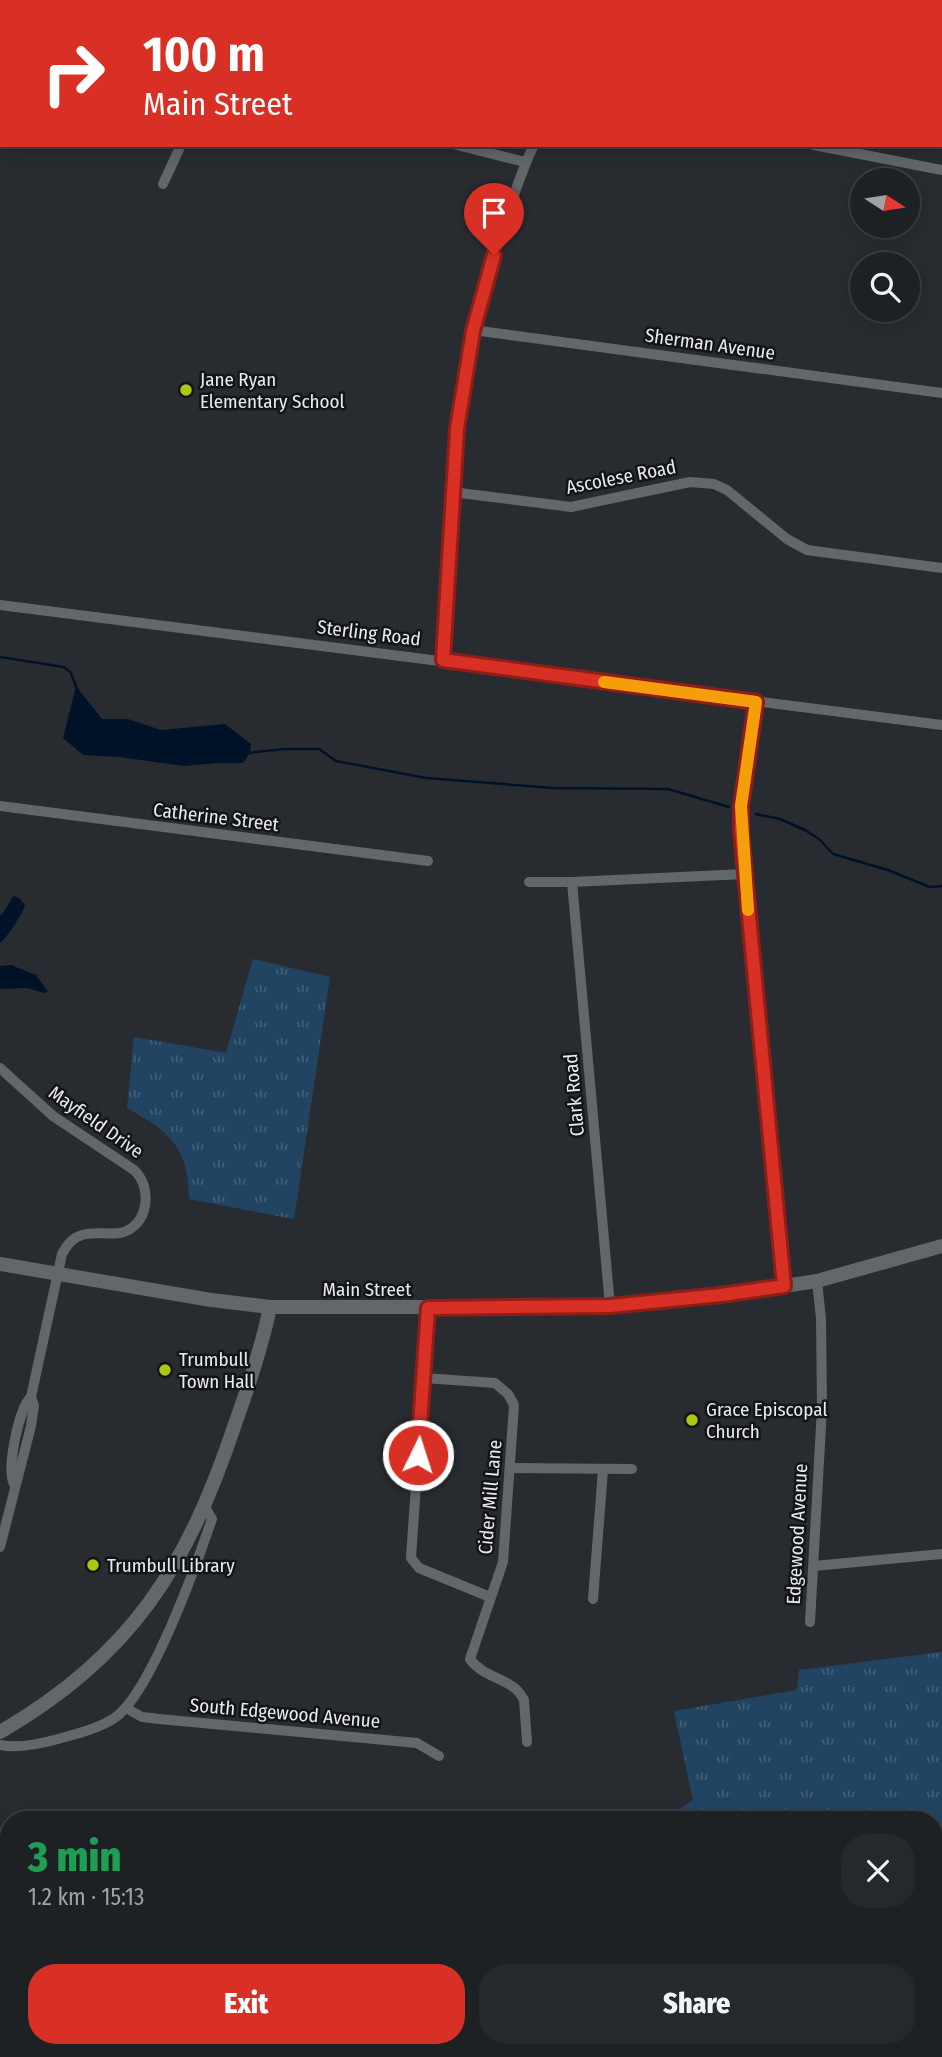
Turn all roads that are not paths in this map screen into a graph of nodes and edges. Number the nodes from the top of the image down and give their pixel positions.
1 (180, 147) edge
2 (465, 147) edge
3 (533, 147) edge
4 (824, 147) edge
5 (525, 162) junction
6 (942, 170) edge
7 (163, 184) dead end
8 (473, 331) junction
9 (942, 393) edge
10 (452, 492) junction
11 (942, 568) edge
12 (0, 605) edge
13 (443, 660) junction
14 (756, 702) junction
15 (942, 725) edge
16 (0, 806) edge
17 (428, 861) dead end
18 (745, 873) junction
19 (529, 882) dead end
20 (572, 882) junction
21 (0, 1068) edge
22 (5, 1076) edge
23 (942, 1246) edge
24 (0, 1264) edge
25 (58, 1273) junction
26 (817, 1280) junction
27 (784, 1286) junction
28 (610, 1306) junction
29 (270, 1307) junction
30 (428, 1308) junction
31 (424, 1378) junction
32 (510, 1468) junction
33 (632, 1469) dead end
34 (603, 1470) junction
35 (205, 1507) junction
36 (0, 1547) edge
37 (942, 1555) edge
38 (814, 1566) junction
39 (490, 1597) junction
40 (593, 1599) dead end
41 (810, 1622) dead end
42 (126, 1708) junction
43 (0, 1732) edge
44 (527, 1742) dead end
45 (0, 1745) edge
46 (439, 1756) dead end

1 - 7 street
2 - 5 street
3 - 5 street
4 - 6 street
5 - 8 street
8 - 9 street, Sherman Avenue
8 - 10 street
10 - 11 street, Ascolese Road
10 - 13 street
12 - 13 street, Sterling Road
13 - 14 street, Sterling Road
14 - 15 street, Sterling Road
14 - 18 street
16 - 17 street, Catherine Street
18 - 20 street
18 - 27 street
19 - 20 street
20 - 28 street, Clark Road
21 - 22 street, Mayfield Drive
22 - 25 street, Mayfield Drive
23 - 26 main road, Main Street
24 - 25 main road, Main Street
25 - 29 main road, Main Street
25 - 36 street
26 - 27 main road, Main Street
26 - 38 street, Edgewood Avenue
27 - 28 main road, Main Street
28 - 30 main road, Main Street
29 - 30 main road, Main Street
29 - 35 main road
30 - 31 street
31 - 32 street, Cider Mill Lane
31 - 39 street
32 - 34 street
32 - 39 street, Cider Mill Lane
33 - 34 street
34 - 40 street
35 - 42 street
35 - 43 main road
37 - 38 street
38 - 41 street, Edgewood Avenue
39 - 44 street, Cider Mill Lane
42 - 45 street
42 - 46 street, South Edgewood Avenue

